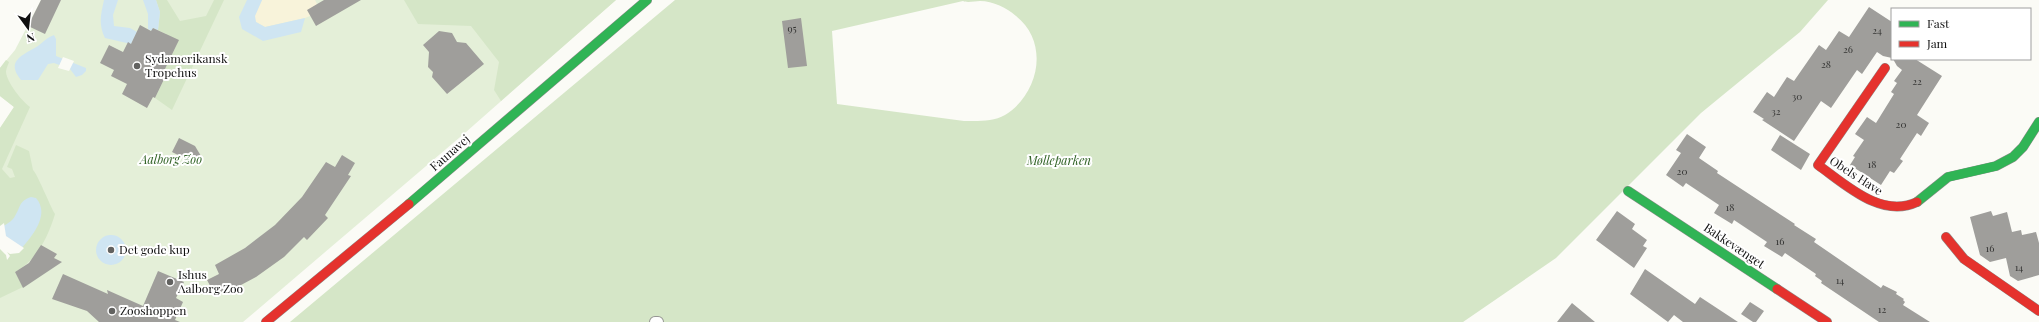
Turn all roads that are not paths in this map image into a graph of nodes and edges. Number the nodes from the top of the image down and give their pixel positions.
1 (647, 0) edge
2 (1885, 68) dead end
3 (2039, 122) edge
4 (1628, 191) dead end
5 (1946, 237) dead end
6 (2039, 311) edge
7 (266, 322) edge
8 (655, 322) edge
9 (658, 322) edge
10 (1827, 322) edge

1 - 7 street, Faunavej
2 - 3 street, Obels Have
4 - 10 street, Bakkevænget
5 - 6 street
8 - 9 lane

